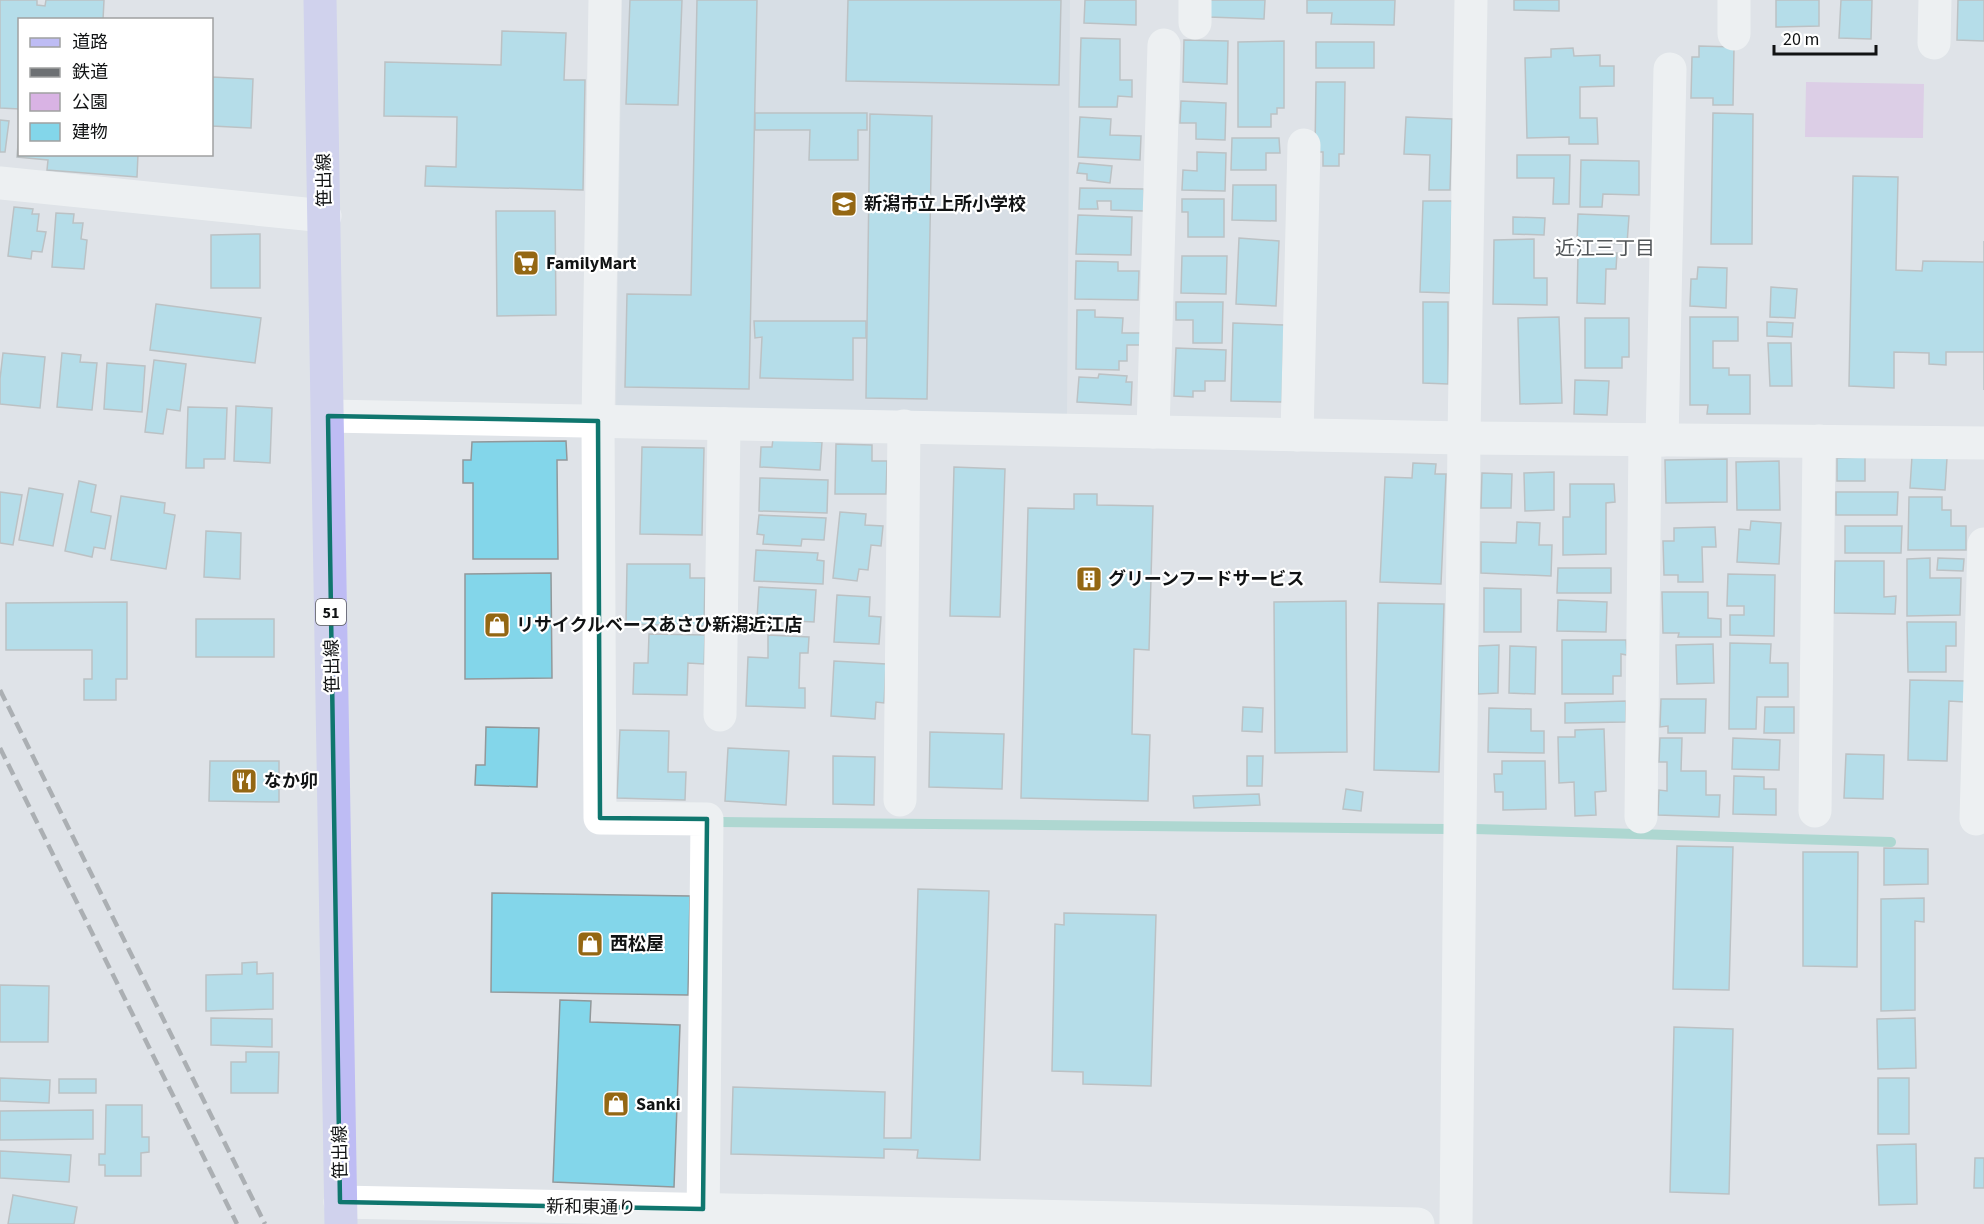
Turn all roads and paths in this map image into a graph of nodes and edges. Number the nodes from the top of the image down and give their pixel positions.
1 (320, 0) edge
2 (605, 0) edge
3 (1471, 0) edge
4 (1734, 0) edge
5 (1935, 0) edge
6 (1734, 34) dead end
7 (1934, 43) dead end
8 (1164, 45) dead end
9 (1670, 69) dead end
10 (1304, 145) dead end
11 (0, 183) edge
12 (325, 216) junction
13 (328, 416) junction
14 (598, 421) junction
15 (724, 424) junction
16 (904, 426) junction
17 (1153, 432) junction
18 (1298, 435) junction
19 (1464, 438) junction
20 (1654, 440) junction
21 (1819, 441) junction
22 (1984, 443) edge
23 (1984, 544) edge
24 (720, 715) dead end
25 (900, 800) dead end
26 (1815, 811) dead end
27 (1641, 817) dead end
28 (1976, 819) dead end
29 (340, 1213) edge
30 (703, 1217) edge
31 (1092, 1221) edge
32 (1418, 1224) edge
33 (1456, 1224) edge

1 - 12 main road, 笹出線 / 51
2 - 14 street
3 - 19 street
4 - 6 street
5 - 7 street
8 - 17 street
9 - 20 street
10 - 18 street
11 - 12 street
12 - 13 main road, 笹出線 / 51
13 - 14 street
13 - 29 main road, 笹出線 / 51
14 - 15 street
14 - 30 street
15 - 16 street
15 - 24 street
16 - 17 street
16 - 25 street
17 - 18 street
18 - 19 street
19 - 20 street
19 - 33 street
20 - 21 street
20 - 27 street
21 - 22 street
21 - 26 street
23 - 28 street
29 - 30 street, 新和東通り
30 - 31 street, 新和東通り
31 - 32 street, 新和東通り

